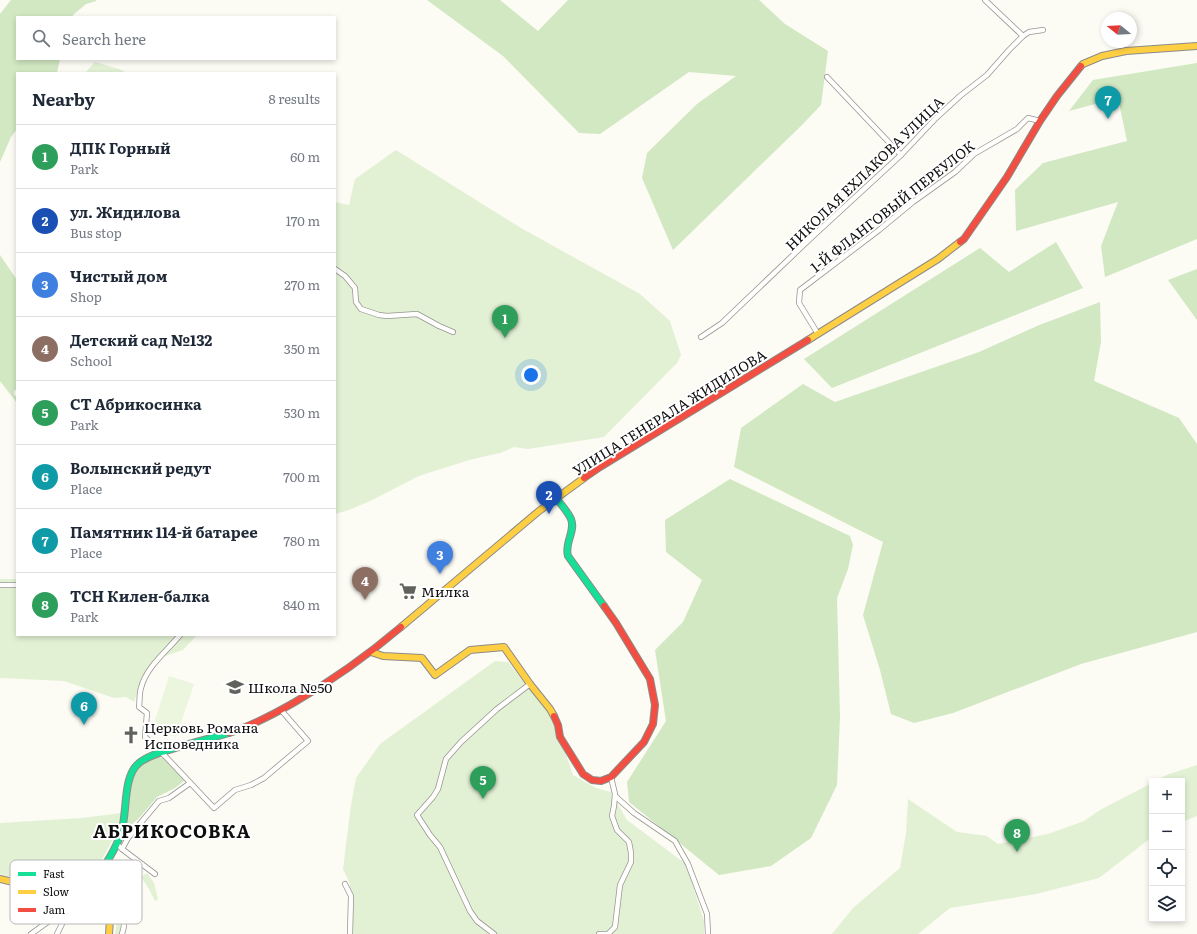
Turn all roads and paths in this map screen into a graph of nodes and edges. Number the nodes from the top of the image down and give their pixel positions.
1 (985, 0) edge
2 (1043, 30) dead end
3 (1023, 36) junction
4 (1197, 46) edge
5 (827, 77) dead end
6 (1040, 121) junction
7 (901, 155) junction
8 (336, 269) edge
9 (453, 332) dead end
10 (818, 334) junction
11 (702, 337) dead end
12 (556, 498) junction
13 (0, 585) edge
14 (16, 585) edge
15 (179, 636) edge
16 (371, 652) junction
17 (530, 684) junction
18 (281, 710) junction
19 (160, 752) junction
20 (611, 777) junction
21 (190, 783) junction
22 (614, 796) junction
23 (116, 843) junction
24 (122, 849) junction
25 (106, 860) edge
26 (137, 860) edge
27 (142, 864) edge
28 (155, 874) dead end
29 (0, 879) edge
30 (10, 881) edge
31 (345, 884) dead end
32 (45, 924) edge
33 (62, 924) edge
34 (110, 924) edge
35 (124, 924) edge
36 (31, 934) edge
37 (57, 934) edge
38 (109, 934) edge
39 (122, 934) edge
40 (350, 934) edge
41 (494, 934) edge
42 (599, 934) edge
43 (708, 934) edge

1 - 3 street
2 - 3 street, НИКОЛАЯ ЕХЛАКОВА УЛИЦА
3 - 7 street, НИКОЛАЯ ЕХЛАКОВА УЛИЦА
4 - 6 main road, УЛИЦА ГЕНЕРАЛА ЖИДИЛОВА
5 - 7 street
6 - 10 main road, УЛИЦА ГЕНЕРАЛА ЖИДИЛОВА
6 - 10 street, 1-Й ФЛАНГОВЫЙ ПЕРЕУЛОК
7 - 11 street, НИКОЛАЯ ЕХЛАКОВА УЛИЦА
8 - 9 street
10 - 12 main road, УЛИЦА ГЕНЕРАЛА ЖИДИЛОВА
12 - 16 main road, УЛИЦА ГЕНЕРАЛА ЖИДИЛОВА
12 - 20 main road
13 - 14 street
15 - 19 street
16 - 17 main road
16 - 18 main road, УЛИЦА ГЕНЕРАЛА ЖИДИЛОВА
17 - 20 main road
17 - 41 street
18 - 19 main road, УЛИЦА ГЕНЕРАЛА ЖИДИЛОВА
18 - 21 street
19 - 21 street
19 - 23 main road, УЛИЦА ГЕНЕРАЛА ЖИДИЛОВА
20 - 22 street
21 - 24 street
22 - 42 street
22 - 43 street
23 - 24 street
23 - 25 main road, УЛИЦА ГЕНЕРАЛА ЖИДИЛОВА
24 - 26 street
27 - 28 street
29 - 30 main road
31 - 40 street
32 - 36 street
33 - 37 street
34 - 38 main road
35 - 39 street

